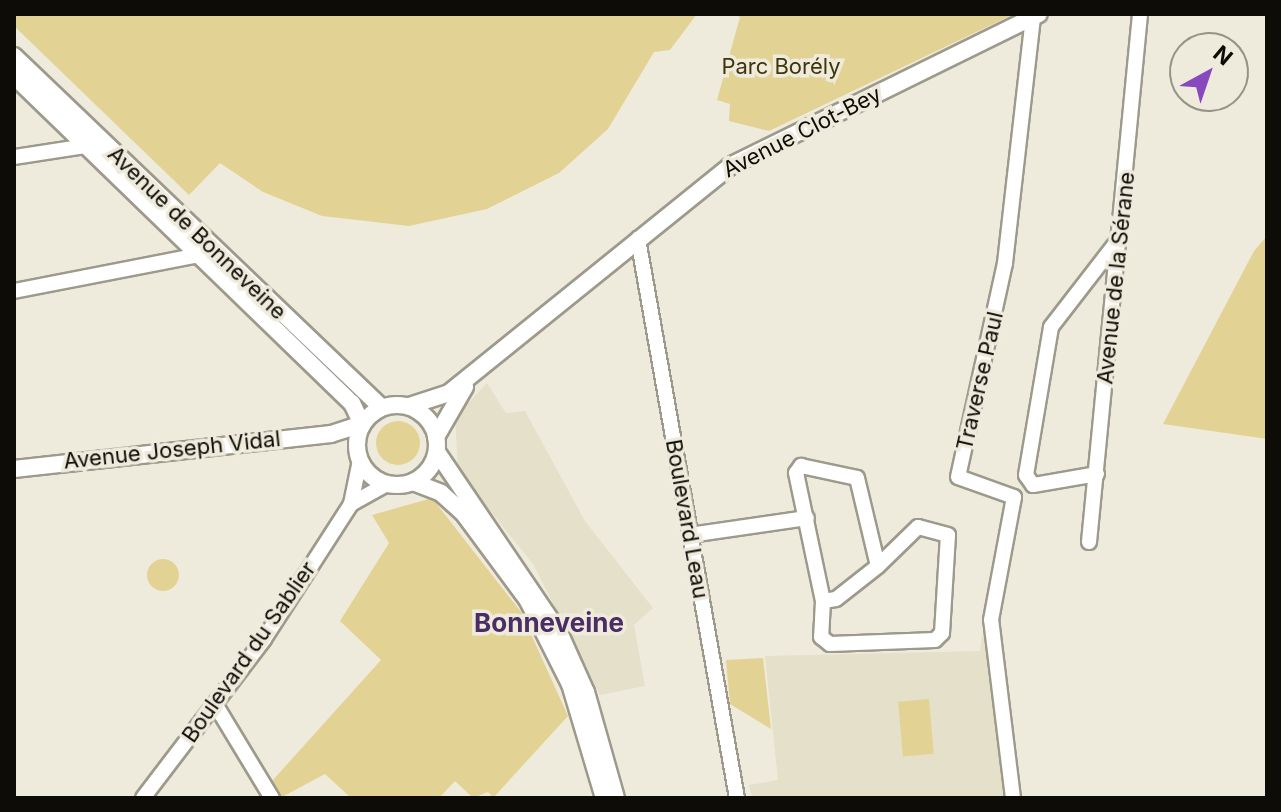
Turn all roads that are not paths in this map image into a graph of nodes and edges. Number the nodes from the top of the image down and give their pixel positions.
1 (1140, 14) edge
2 (1036, 15) edge
3 (14, 56) edge
4 (14, 76) edge
5 (86, 146) junction
6 (23, 161) edge
7 (638, 239) junction
8 (1119, 239) junction
9 (199, 255) junction
10 (14, 291) edge
11 (475, 373) junction
12 (409, 406) junction
13 (381, 407) junction
14 (362, 424) junction
15 (331, 434) junction
16 (437, 444) junction
17 (358, 453) junction
18 (14, 469) edge
19 (1097, 474) junction
20 (413, 482) junction
21 (387, 484) junction
22 (351, 504) junction
23 (807, 518) junction
24 (690, 535) junction
25 (1089, 542) dead end
26 (878, 566) junction
27 (823, 601) junction
28 (215, 704) junction
29 (143, 798) edge
30 (272, 798) edge
31 (604, 798) edge
32 (616, 798) edge
33 (737, 798) edge
34 (1013, 798) edge

1 - 8 street, Avenue de la Sérane
2 - 7 street, Avenue Clot-Bey
2 - 34 street, Traverse Paul
3 - 13 street, Avenue de Bonneveine
4 - 5 street, Avenue de Bonneveine
5 - 6 street
5 - 9 street, Avenue de Bonneveine
7 - 11 street, Avenue Clot-Bey
7 - 24 street, Boulevard Leau
8 - 19 street, Avenue de la Sérane
8 - 19 street
9 - 10 street
9 - 14 street, Avenue de Bonneveine
11 - 12 street, Avenue Clot-Bey
11 - 16 street, Avenue Clot-Bey
12 - 13 street
12 - 16 street
13 - 14 street
14 - 15 street, Avenue Joseph Vidal
14 - 17 street
15 - 17 street
15 - 18 street, Avenue Joseph Vidal
16 - 20 street
16 - 32 street
17 - 21 street
17 - 22 street, Boulevard du Sablier
19 - 25 street, Avenue de la Sérane
20 - 21 street
20 - 31 street
21 - 22 street, Boulevard du Sablier
22 - 28 street, Boulevard du Sablier
23 - 24 street
23 - 26 street
23 - 27 street
24 - 33 street, Boulevard Leau
26 - 27 street
26 - 27 street
28 - 29 street, Boulevard du Sablier
28 - 30 street

